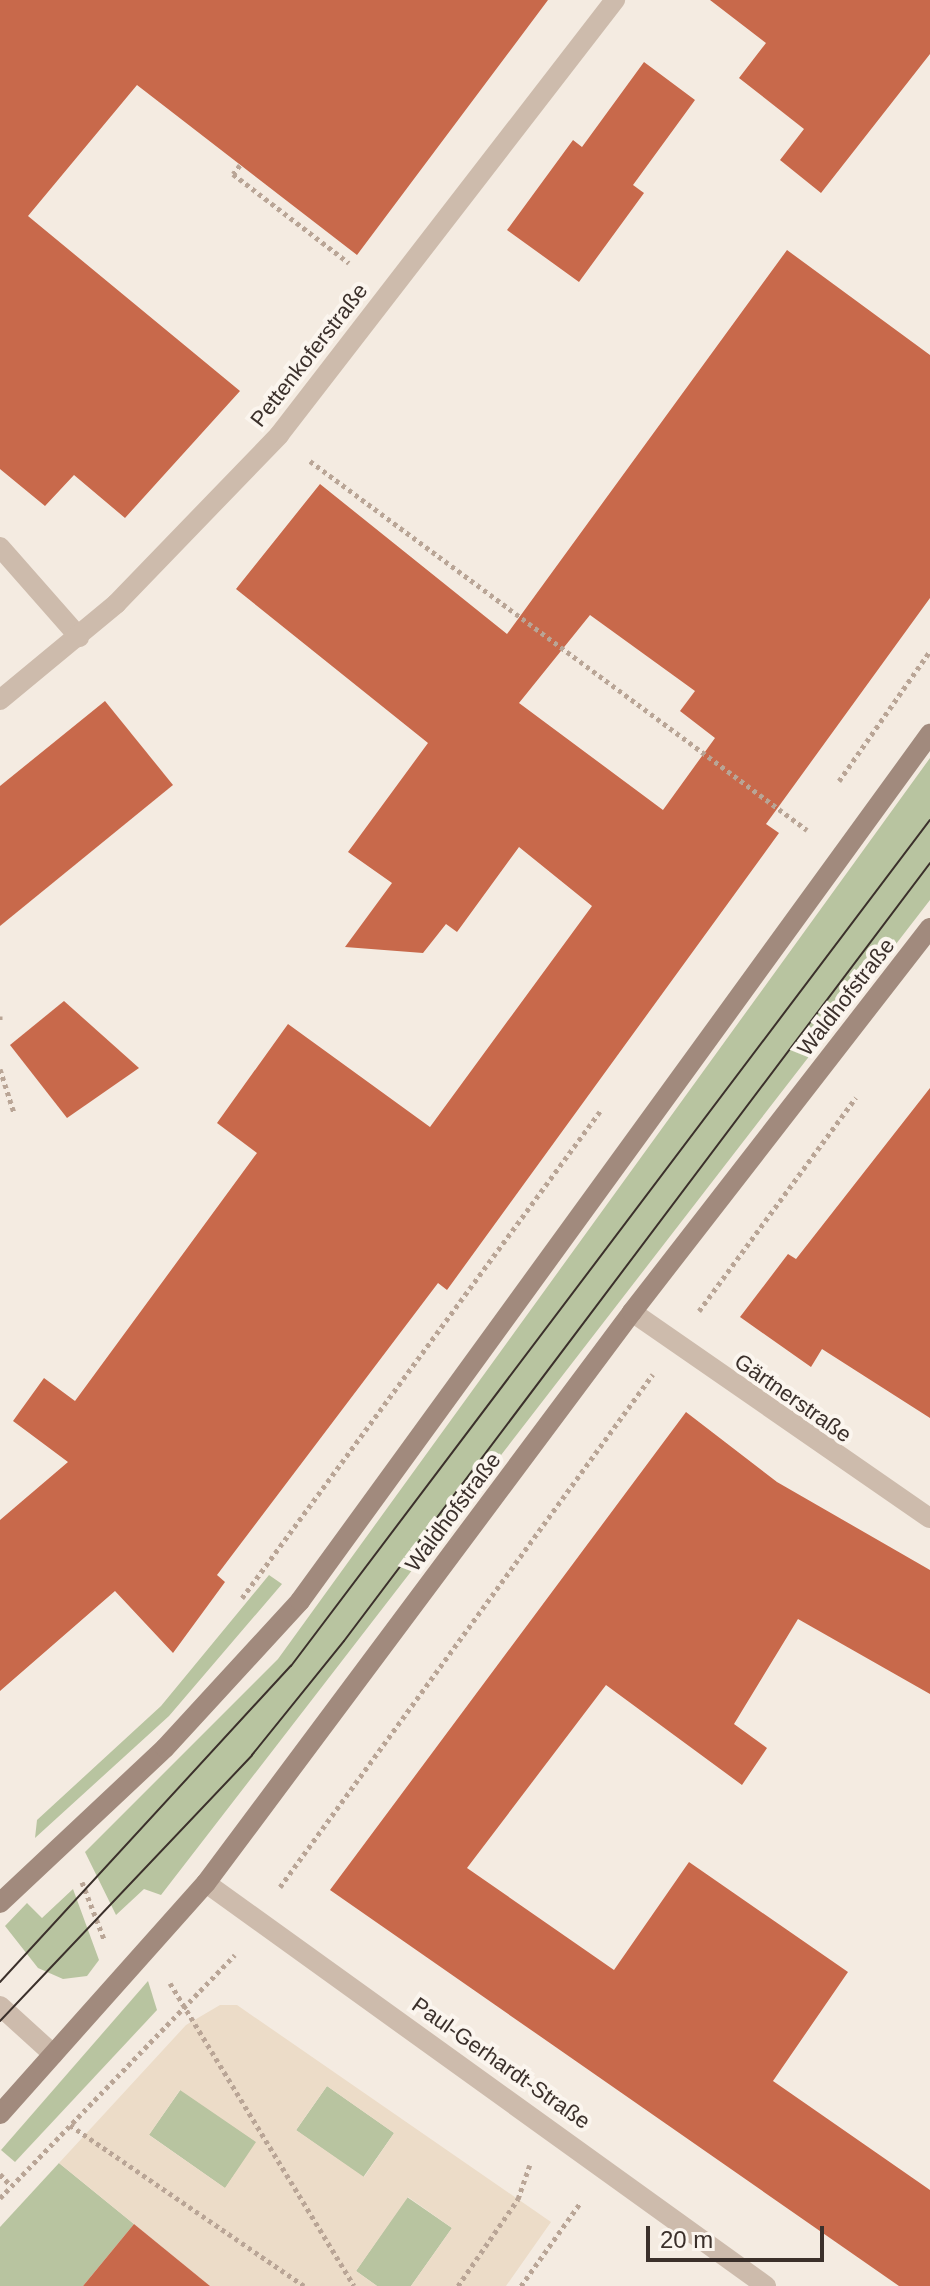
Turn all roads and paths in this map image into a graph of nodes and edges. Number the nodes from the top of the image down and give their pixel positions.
1 (615, 0) edge
2 (240, 165) dead end
3 (349, 263) dead end
4 (279, 435) junction
5 (0, 547) edge
6 (79, 637) junction
7 (930, 651) edge
8 (0, 700) edge
9 (930, 734) edge
10 (832, 792) dead end
11 (815, 817) dead end
12 (807, 830) junction
13 (797, 842) dead end
14 (930, 928) edge
15 (0, 1069) edge
16 (863, 1088) dead end
17 (610, 1098) dead end
18 (14, 1113) dead end
19 (632, 1312) junction
20 (675, 1344) junction
21 (930, 1518) edge
22 (238, 1604) dead end
23 (22, 1881) junction
24 (206, 1883) junction
25 (0, 1903) edge
26 (257, 1920) junction
27 (118, 1932) dead end
28 (155, 1948) junction
29 (0, 2006) edge
30 (181, 2009) junction
31 (53, 2054) junction
32 (0, 2114) edge
33 (70, 2125) junction
34 (606, 2168) junction
35 (0, 2174) edge
36 (11, 2186) junction
37 (0, 2198) edge
38 (518, 2199) dead end
39 (304, 2286) edge
40 (354, 2286) edge
41 (458, 2286) edge
42 (521, 2286) edge
43 (766, 2286) edge

1 - 4 street, Pettenkoferstraße
2 - 3 path
4 - 6 street, Pettenkoferstraße
4 - 12 path
5 - 6 street
6 - 8 street, Pettenkoferstraße
7 - 10 path
9 - 23 street
11 - 12 path
12 - 13 path
14 - 19 street, Waldhofstraße
15 - 18 path
16 - 20 path
17 - 22 path
19 - 20 street, Gärtnerstraße
19 - 24 street, Waldhofstraße
20 - 21 street, Gärtnerstraße
20 - 26 path
23 - 25 street
23 - 27 path
24 - 26 street, Paul-Gerhardt-Straße
24 - 28 street, Waldhofstraße
26 - 30 path
26 - 34 street, Paul-Gerhardt-Straße
28 - 30 path
28 - 31 street, Waldhofstraße
29 - 31 street
30 - 33 path
30 - 40 path
31 - 32 street, Waldhofstraße
33 - 36 path
33 - 39 path
34 - 42 path
34 - 43 street, Paul-Gerhardt-Straße
35 - 36 path
36 - 37 path
38 - 41 path

